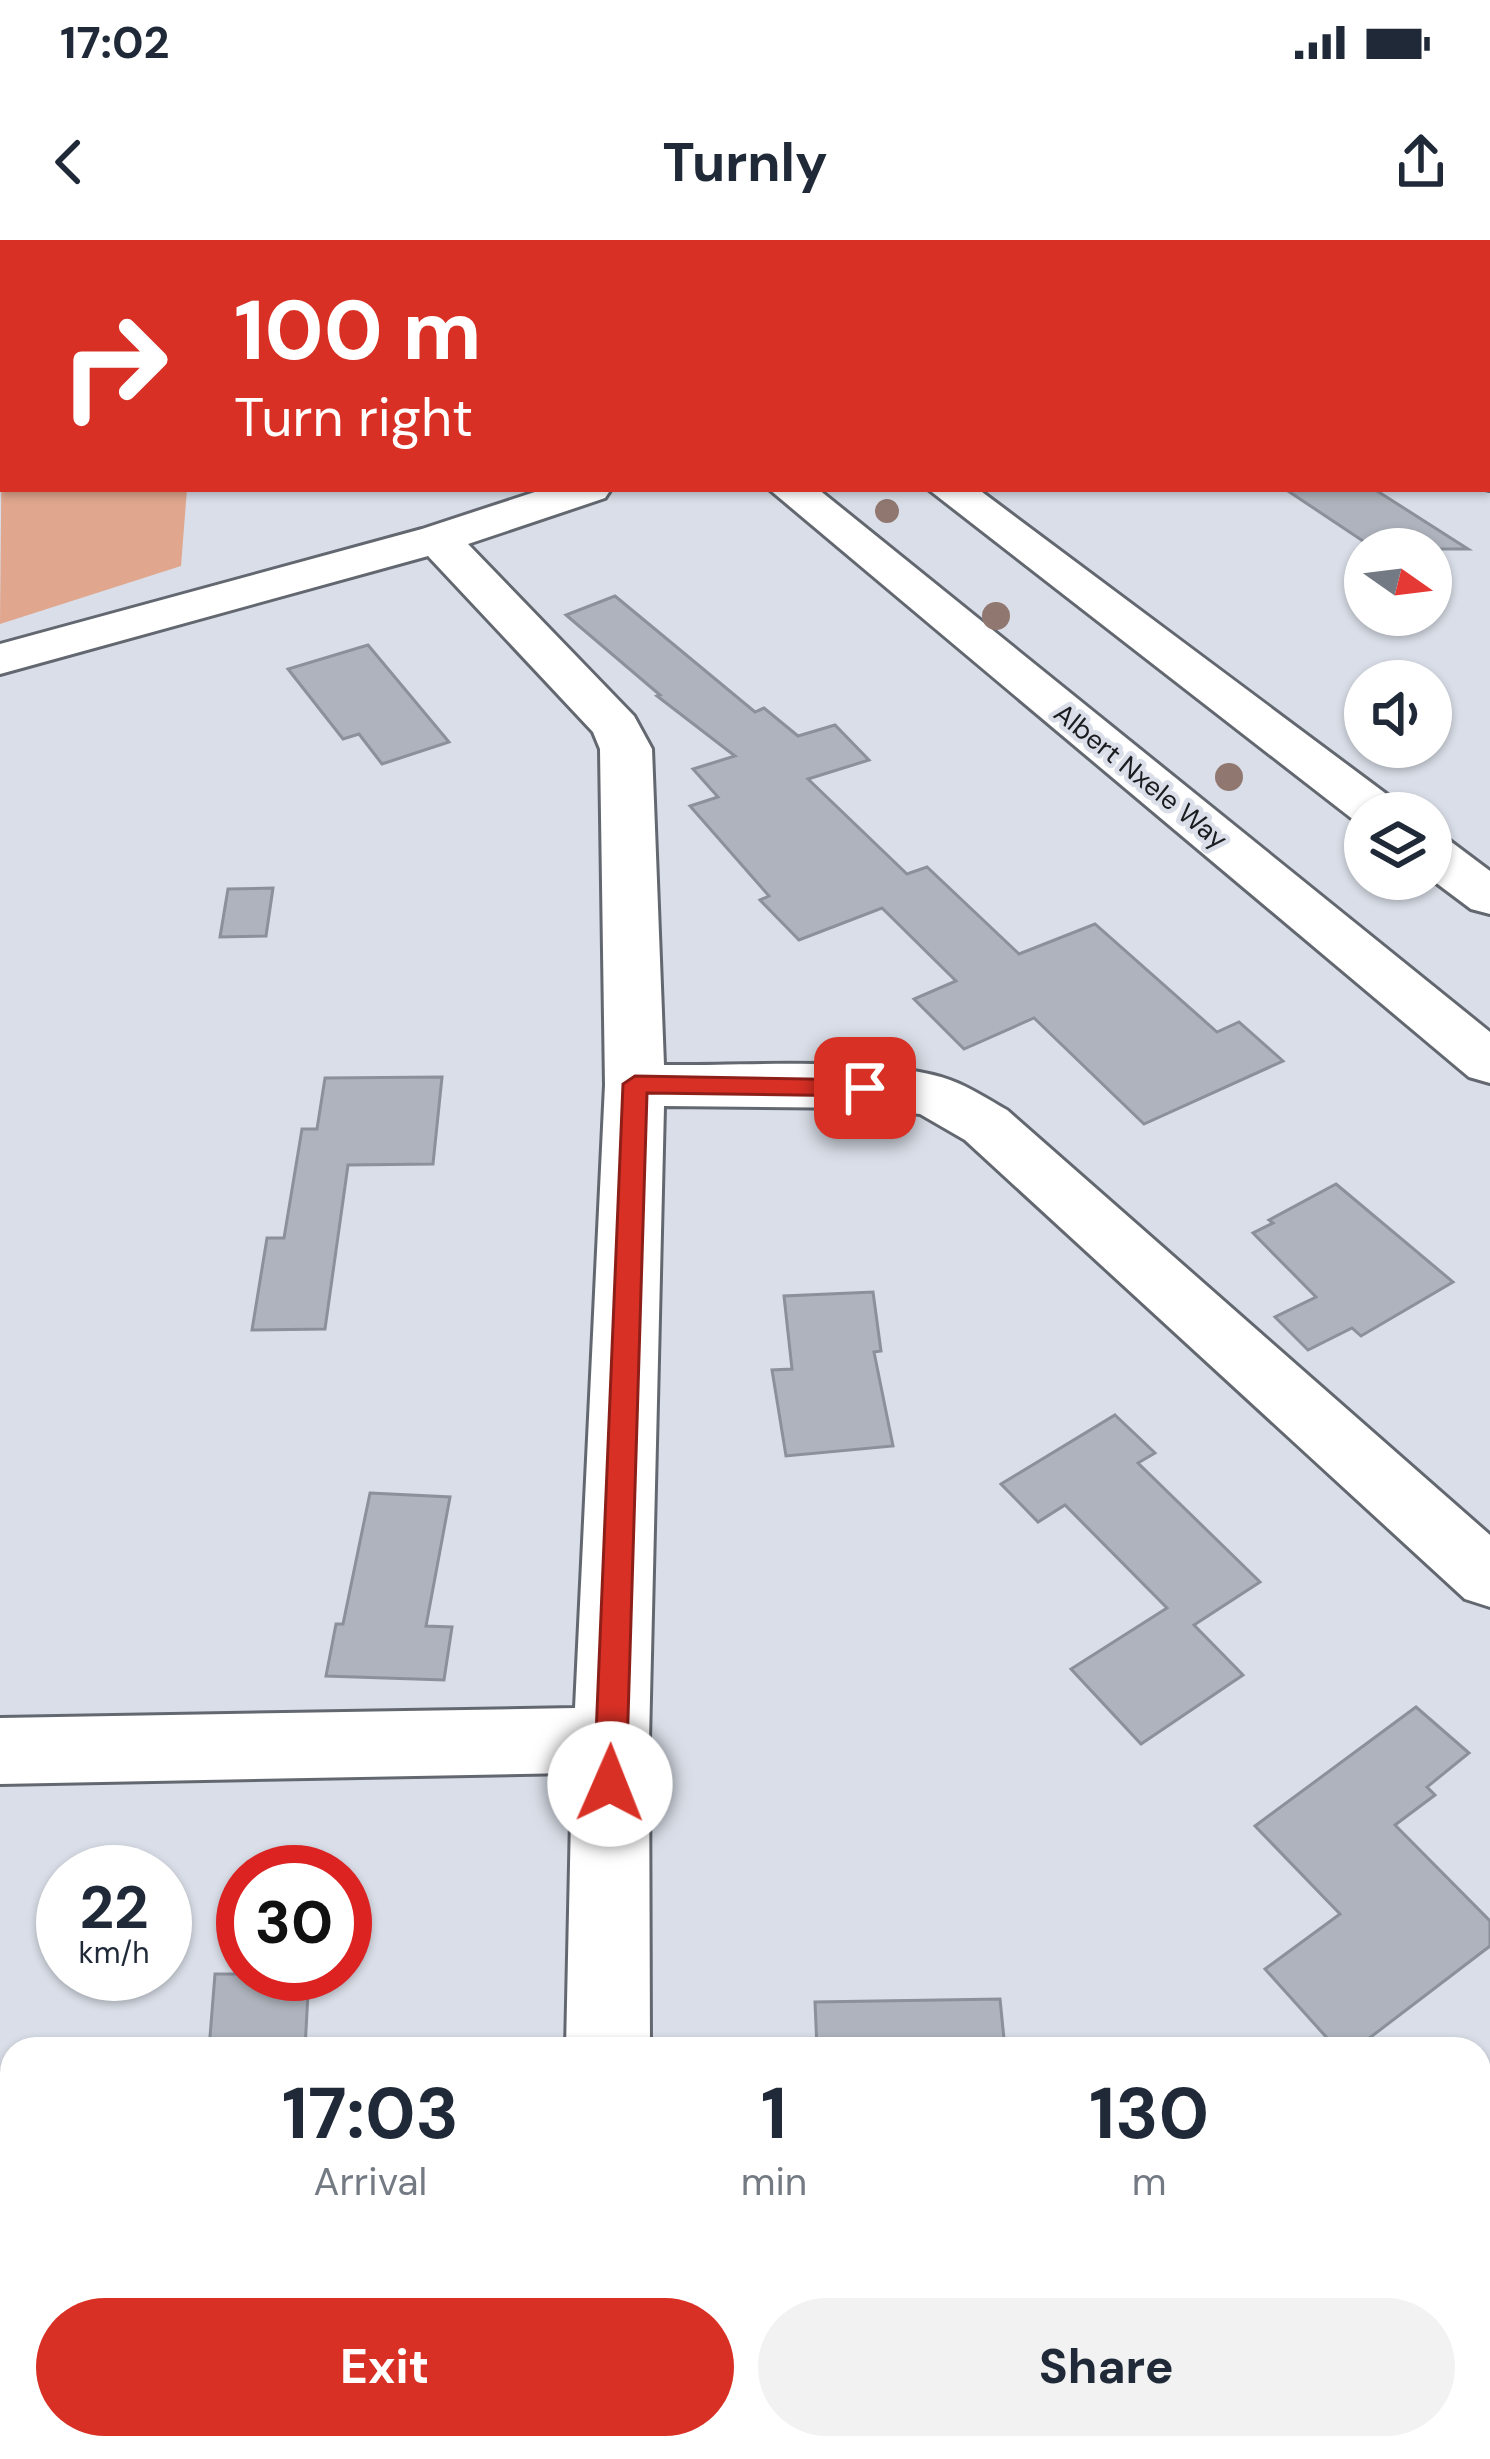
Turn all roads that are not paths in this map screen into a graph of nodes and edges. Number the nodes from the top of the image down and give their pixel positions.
1 (580, 492) edge
2 (795, 492) edge
3 (954, 492) edge
4 (437, 539) junction
5 (0, 659) edge
6 (1350, 792) edge
7 (1452, 869) edge
8 (1490, 897) edge
9 (1490, 1063) edge
10 (635, 1084) junction
11 (1490, 1578) edge
12 (611, 1740) junction
13 (0, 1751) edge
14 (608, 2037) edge

1 - 4 street
2 - 9 street, Albert Nxele Way
3 - 6 street
4 - 5 street
4 - 10 street
7 - 8 street
10 - 11 street
10 - 12 street
12 - 13 street
12 - 14 street

